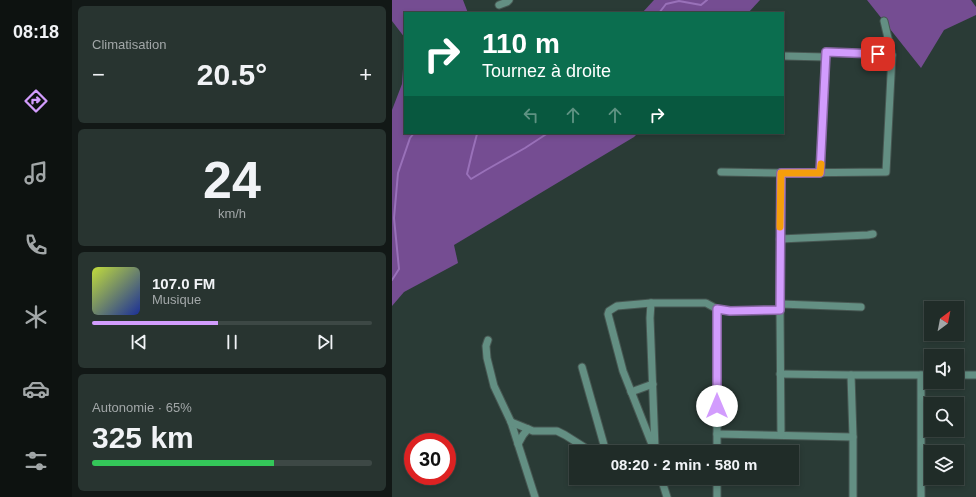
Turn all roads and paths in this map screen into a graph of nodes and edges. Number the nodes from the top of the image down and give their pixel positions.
1 (508, 0) edge
2 (499, 5) dead end
3 (884, 21) dead end
4 (892, 55) junction
5 (784, 56) edge
6 (826, 57) junction
7 (721, 172) dead end
8 (781, 173) junction
9 (820, 173) junction
10 (873, 234) dead end
11 (780, 239) junction
12 (651, 303) junction
13 (780, 307) junction
14 (861, 307) dead end
15 (717, 309) junction
16 (488, 340) dead end
17 (582, 367) dead end
18 (780, 374) junction
19 (851, 375) junction
20 (921, 375) joint
21 (964, 375) edge
22 (976, 375) edge
23 (653, 384) junction
24 (631, 392) junction
25 (512, 422) junction
26 (528, 429) junction
27 (717, 434) junction
28 (781, 435) junction
29 (853, 437) junction
30 (518, 444) junction
31 (581, 445) edge
32 (604, 445) edge
33 (652, 445) edge
34 (655, 445) edge
35 (717, 445) edge
36 (663, 485) edge
37 (717, 485) edge
38 (535, 497) edge
39 (666, 497) edge
40 (717, 497) edge
41 (853, 497) edge
42 (921, 497) edge

1 - 2 street
3 - 4 street
4 - 6 street
4 - 9 street
5 - 6 street
6 - 9 street
7 - 8 street
8 - 9 street
8 - 11 street
10 - 11 street
11 - 13 street
12 - 15 street
12 - 23 street
12 - 24 street
13 - 14 street
13 - 15 street
13 - 18 street
15 - 27 street
16 - 25 street
17 - 32 street
18 - 19 street
18 - 28 street
19 - 20 street
19 - 29 street
20 - 42 street
21 - 22 street
23 - 24 street
23 - 34 street
24 - 33 street
25 - 26 street
25 - 30 street
26 - 30 street
26 - 31 street
27 - 28 street
27 - 35 street
28 - 29 street
29 - 41 street
30 - 38 street
36 - 39 street
37 - 40 street

